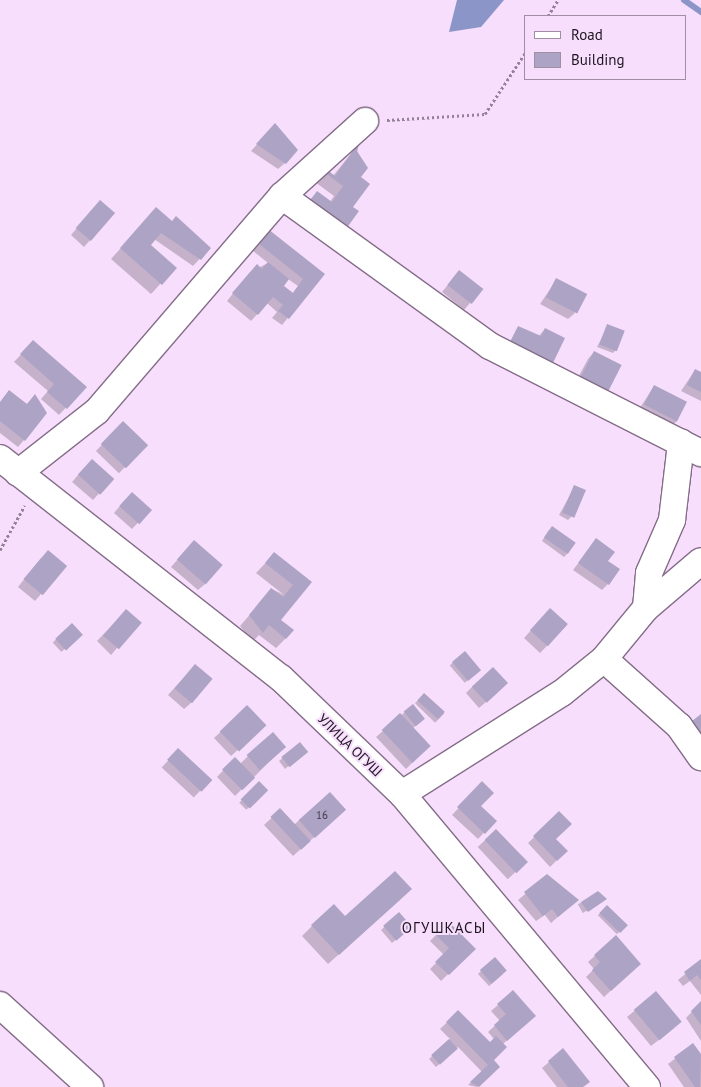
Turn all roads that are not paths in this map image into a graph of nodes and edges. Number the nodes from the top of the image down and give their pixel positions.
1 (365, 121) road end
2 (282, 196) junction
3 (691, 448) edge
4 (18, 473) edge
5 (701, 562) edge
6 (646, 608) junction
7 (604, 659) junction
8 (701, 757) edge
9 (402, 794) junction
10 (0, 1005) edge
11 (90, 1087) edge
12 (647, 1087) edge

1 - 2 street
2 - 3 street
2 - 4 street
3 - 6 street
4 - 9 street, УЛИЦА ОГУШ
5 - 6 street
6 - 7 street
7 - 8 street
7 - 9 street
9 - 12 street, УЛИЦА ОГУШ
10 - 11 street

